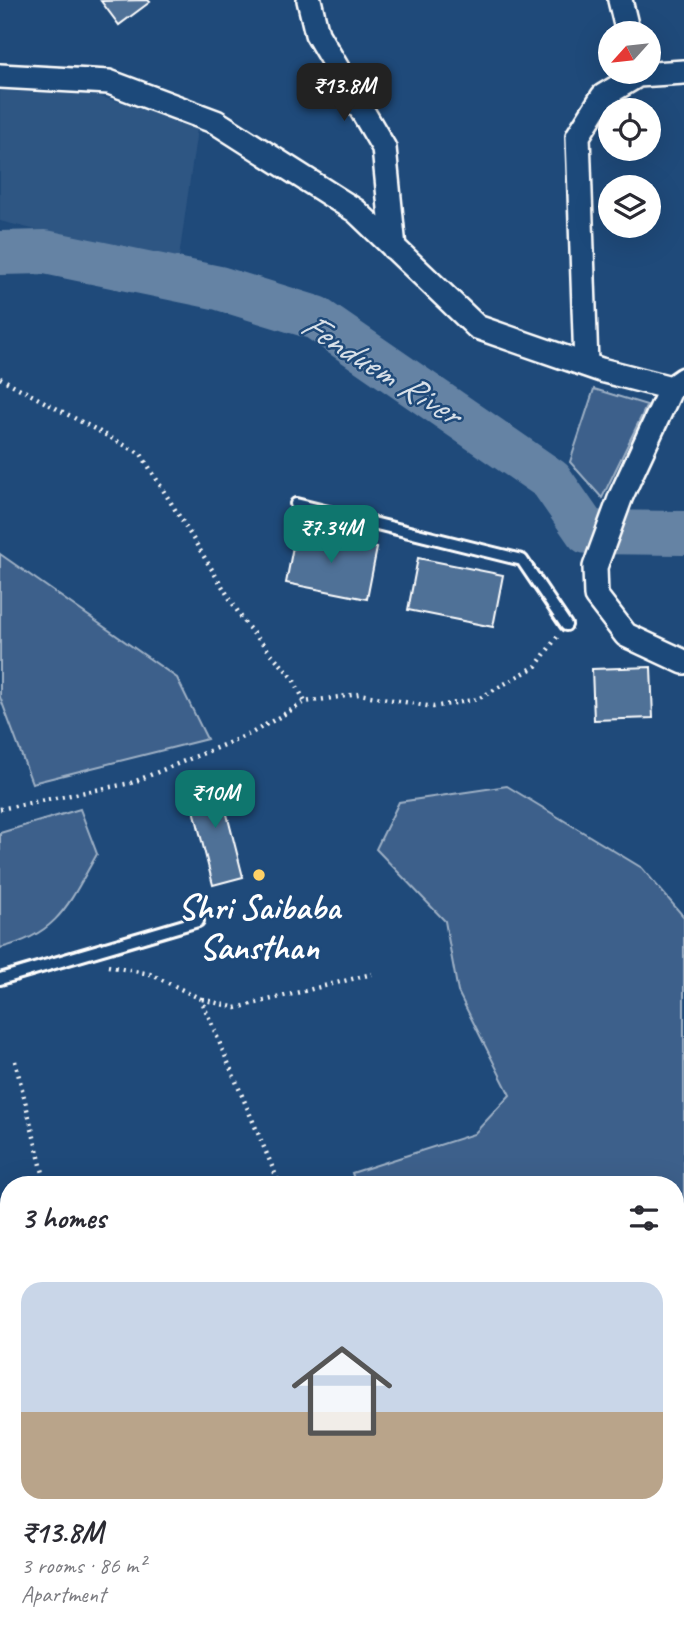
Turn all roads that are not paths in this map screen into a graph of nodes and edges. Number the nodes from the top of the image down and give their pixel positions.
1 (309, 0) edge
2 (620, 0) edge
3 (625, 21) edge
4 (684, 72) edge
5 (662, 73) edge
6 (0, 76) edge
7 (622, 84) edge
8 (394, 248) junction
9 (586, 364) junction
10 (678, 384) edge
11 (296, 503) dead end
12 (566, 625) road end
13 (684, 662) edge
14 (198, 921) dead end
15 (0, 979) edge

1 - 8 street
2 - 3 street
4 - 5 street
6 - 8 street
7 - 9 street
8 - 9 street
9 - 10 street
10 - 13 street
11 - 12 lane
14 - 15 lane

